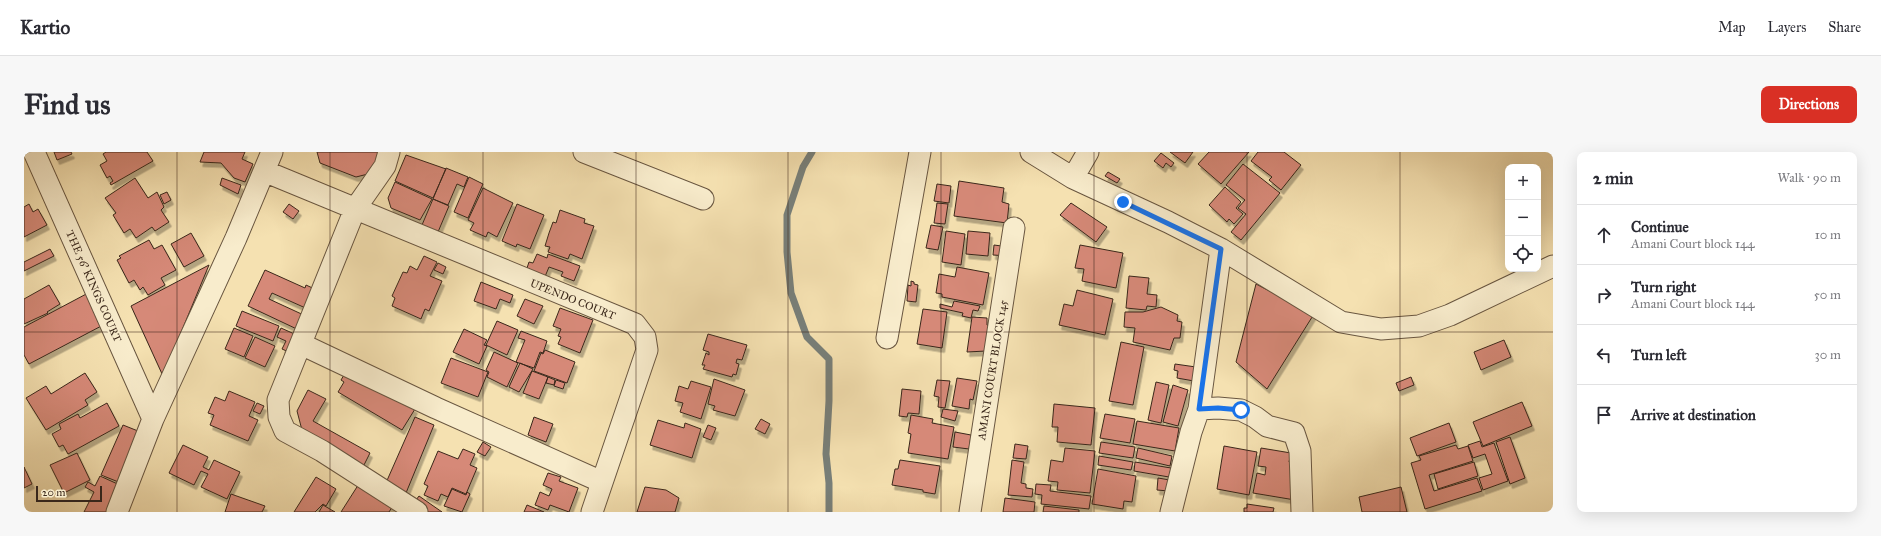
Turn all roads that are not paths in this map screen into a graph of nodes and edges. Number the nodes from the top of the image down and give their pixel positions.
1 (34, 152) edge
2 (272, 152) edge
3 (389, 152) edge
4 (584, 152) edge
5 (920, 152) edge
6 (1031, 152) edge
7 (1088, 152) edge
8 (264, 171) junction
9 (1074, 178) junction
10 (704, 199) dead end
11 (355, 209) junction
12 (1014, 228) dead end
13 (1221, 249) junction
14 (1553, 266) edge
15 (887, 338) dead end
16 (300, 344) junction
17 (1199, 409) junction
18 (153, 419) junction
19 (602, 482) junction
20 (117, 512) edge
21 (417, 512) edge
22 (592, 512) edge
23 (970, 512) edge
24 (1172, 512) edge
25 (1302, 512) edge

1 - 18 street, THE 56' KINGS COURT
2 - 8 street
3 - 11 street
4 - 10 street
5 - 15 street
6 - 9 street
7 - 9 street
8 - 11 street, UPENDO COURT
8 - 18 street
9 - 13 street
11 - 16 street
11 - 19 street, UPENDO COURT
12 - 23 street, AMANI COURT BLOCK 145
13 - 14 street
13 - 17 street
16 - 19 street
16 - 21 street
17 - 24 street
17 - 25 street
18 - 20 street
19 - 22 street, UPENDO COURT

